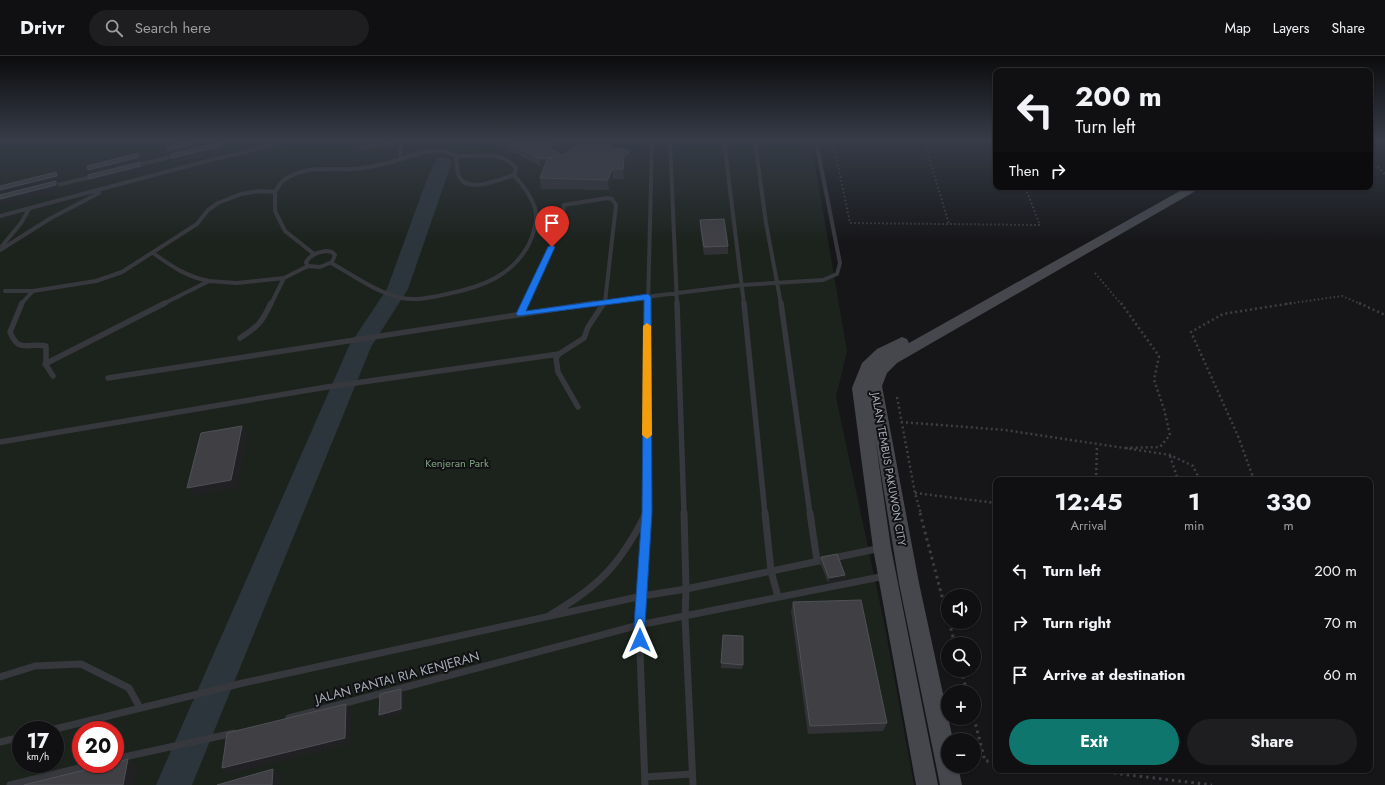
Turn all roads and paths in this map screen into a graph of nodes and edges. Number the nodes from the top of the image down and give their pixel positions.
1 (97, 175) edge
2 (157, 175) edge
3 (295, 175) edge
4 (459, 175) edge
5 (514, 175) joint
6 (651, 175) edge
7 (672, 175) edge
8 (728, 175) edge
9 (760, 175) edge
10 (823, 175) edge
11 (840, 175) edge
12 (934, 175) edge
13 (110, 187) junction
14 (45, 188) edge
15 (1026, 190) edge
16 (1172, 190) edge
17 (1190, 190) edge
18 (275, 192) junction
19 (29, 209) junction
20 (0, 216) edge
21 (949, 224) junction
22 (0, 249) edge
23 (153, 253) junction
24 (314, 254) junction
25 (332, 263) junction
26 (308, 266) junction
27 (1095, 273) dead end
28 (284, 278) junction
29 (209, 282) junction
30 (778, 282) junction
31 (742, 285) junction
32 (5, 291) dead end
33 (33, 291) junction
34 (677, 293) junction
35 (648, 297) junction
36 (605, 302) junction
37 (520, 314) junction
38 (1385, 315) edge
39 (240, 338) dead end
40 (559, 354) junction
41 (45, 364) junction
42 (53, 376) dead end
43 (108, 378) dead end
44 (897, 397) dead end
45 (578, 407) dead end
46 (901, 422) junction
47 (0, 442) edge
48 (1097, 446) junction
49 (1120, 449) junction
50 (1170, 455) junction
51 (1096, 477) edge
52 (1177, 477) edge
53 (1198, 477) edge
54 (1253, 477) edge
55 (915, 493) junction
56 (993, 503) edge
57 (647, 512) junction
58 (882, 548) junction
59 (817, 561) junction
60 (771, 571) junction
61 (888, 576) junction
62 (686, 589) junction
63 (941, 592) edge
64 (642, 596) junction
65 (778, 597) junction
66 (546, 617) junction
67 (685, 617) junction
68 (639, 625) junction
69 (0, 677) edge
70 (140, 708) junction
71 (281, 720) edge
72 (976, 725) edge
73 (64, 727) edge
74 (239, 731) edge
75 (12, 739) edge
76 (0, 742) edge
77 (124, 757) edge
78 (993, 761) edge
79 (72, 770) edge
80 (1125, 773) edge
81 (692, 774) junction
82 (645, 781) edge
83 (10, 785) edge
84 (693, 785) edge
85 (927, 785) edge
86 (951, 785) edge
87 (1212, 785) edge

1 - 14 lane
2 - 13 lane
3 - 18 lane
4 - 5 lane
5 - 25 lane
6 - 35 lane
7 - 34 lane
8 - 31 lane
9 - 30 lane
10 - 30 lane
11 - 21 path
12 - 21 path
13 - 19 lane
13 - 22 lane
15 - 21 path
16 - 58 street, JALAN TEMBUS PAKUWON CITY
17 - 86 street, JALAN TEMBUS PAKUWON CITY
18 - 23 lane
18 - 24 lane
19 - 20 lane
19 - 22 lane
23 - 29 lane
23 - 33 lane
24 - 25 lane
24 - 26 lane
25 - 26 lane
26 - 28 lane
27 - 49 path
28 - 29 lane
28 - 39 lane
29 - 41 lane
30 - 31 lane
30 - 59 lane
31 - 34 lane
31 - 60 lane
32 - 33 lane
33 - 41 lane
34 - 35 lane
34 - 62 lane
35 - 36 lane
35 - 57 lane
36 - 37 lane
36 - 37 lane
36 - 40 lane
37 - 43 lane
38 - 54 path
40 - 45 lane
40 - 47 lane
41 - 42 lane
44 - 46 path
46 - 48 path
46 - 55 path
48 - 49 path
48 - 51 path
49 - 50 path
50 - 52 path
50 - 53 path
55 - 56 path
55 - 63 path
57 - 64 lane
57 - 66 lane
58 - 59 lane
58 - 61 street, JALAN TEMBUS PAKUWON CITY
59 - 60 lane
60 - 62 lane
60 - 65 lane
61 - 65 lane, JALAN PANTAI RIA KENJERAN
61 - 85 street, JALAN TEMBUS PAKUWON CITY
62 - 64 lane
62 - 67 lane
64 - 66 lane
64 - 68 lane
65 - 67 lane, JALAN PANTAI RIA KENJERAN
66 - 70 lane
67 - 68 lane, JALAN PANTAI RIA KENJERAN
67 - 81 lane
68 - 71 lane, JALAN PANTAI RIA KENJERAN
68 - 82 lane
69 - 70 lane
70 - 73 lane
72 - 78 path
74 - 77 lane
75 - 76 lane
79 - 83 lane
80 - 87 path
81 - 82 lane
81 - 84 lane

